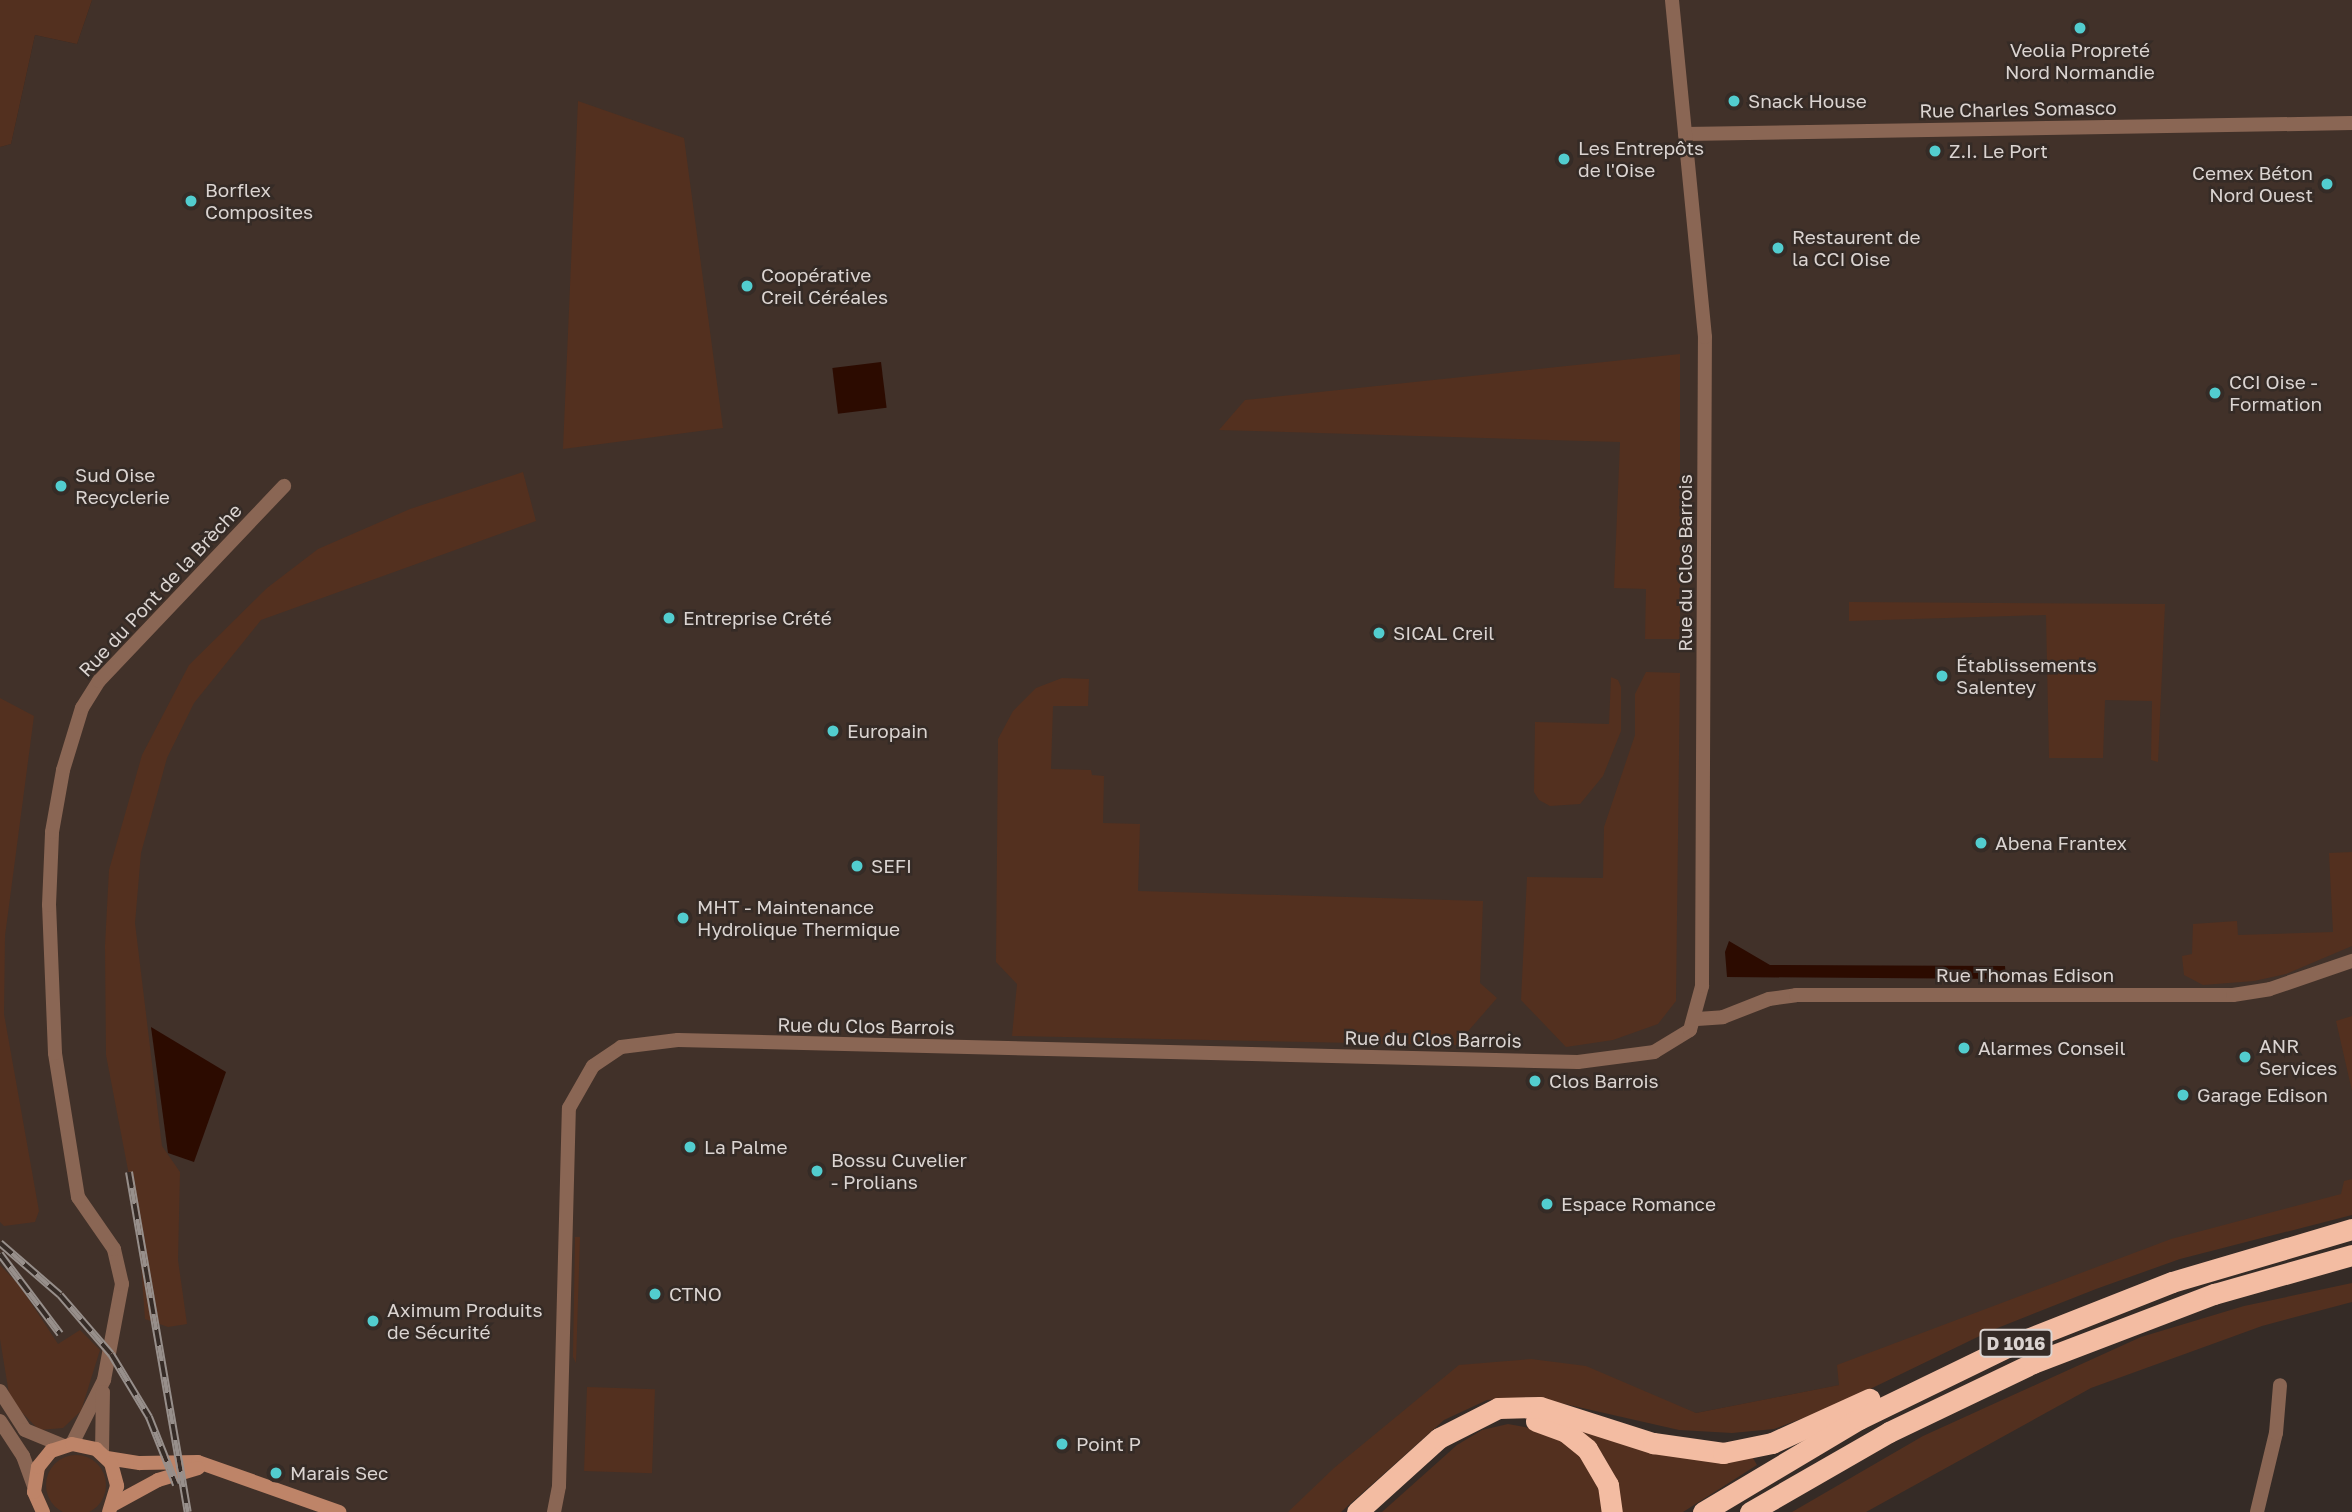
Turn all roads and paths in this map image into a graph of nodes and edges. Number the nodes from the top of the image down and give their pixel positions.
1 (1672, 0) edge
2 (2352, 123) edge
3 (1685, 134) junction
4 (284, 486) dead end
5 (2352, 961) edge
6 (1697, 1019) junction
7 (2352, 1229) edge
8 (2352, 1255) edge
9 (2352, 1262) edge
10 (2271, 1277) junction
11 (1982, 1358) junction
12 (104, 1380) junction
13 (2280, 1385) dead end
14 (0, 1391) edge
15 (0, 1421) edge
16 (68, 1445) junction
17 (104, 1456) junction
18 (209, 1465) junction
19 (34, 1486) junction
20 (111, 1509) edge
21 (43, 1512) edge
22 (339, 1512) edge
23 (554, 1512) edge
24 (1357, 1512) edge
25 (1374, 1512) edge
26 (1612, 1512) edge
27 (1703, 1512) edge
28 (1750, 1512) edge
29 (2257, 1512) edge

1 - 3 street, Rue du Clos Barrois
2 - 3 street, Rue Charles Somasco
3 - 6 street, Rue du Clos Barrois
4 - 12 street, Rue du Pont de la Brèche
5 - 6 street, Rue Thomas Edison
6 - 23 street, Rue du Clos Barrois
7 - 11 highway, D 1016
8 - 10 highway, D 1016
9 - 10 highway, D 1016
10 - 28 highway, D 1016
11 - 24 highway, D 1016
11 - 27 highway, D 1016
12 - 16 street, Rue du Pont de la Brèche
12 - 17 street, Rue du Pont de la Brèche
13 - 29 street
14 - 16 street
15 - 19 street
16 - 17 street
16 - 19 street
17 - 18 street
17 - 20 street
18 - 20 street
18 - 22 street
19 - 21 street
25 - 26 highway

